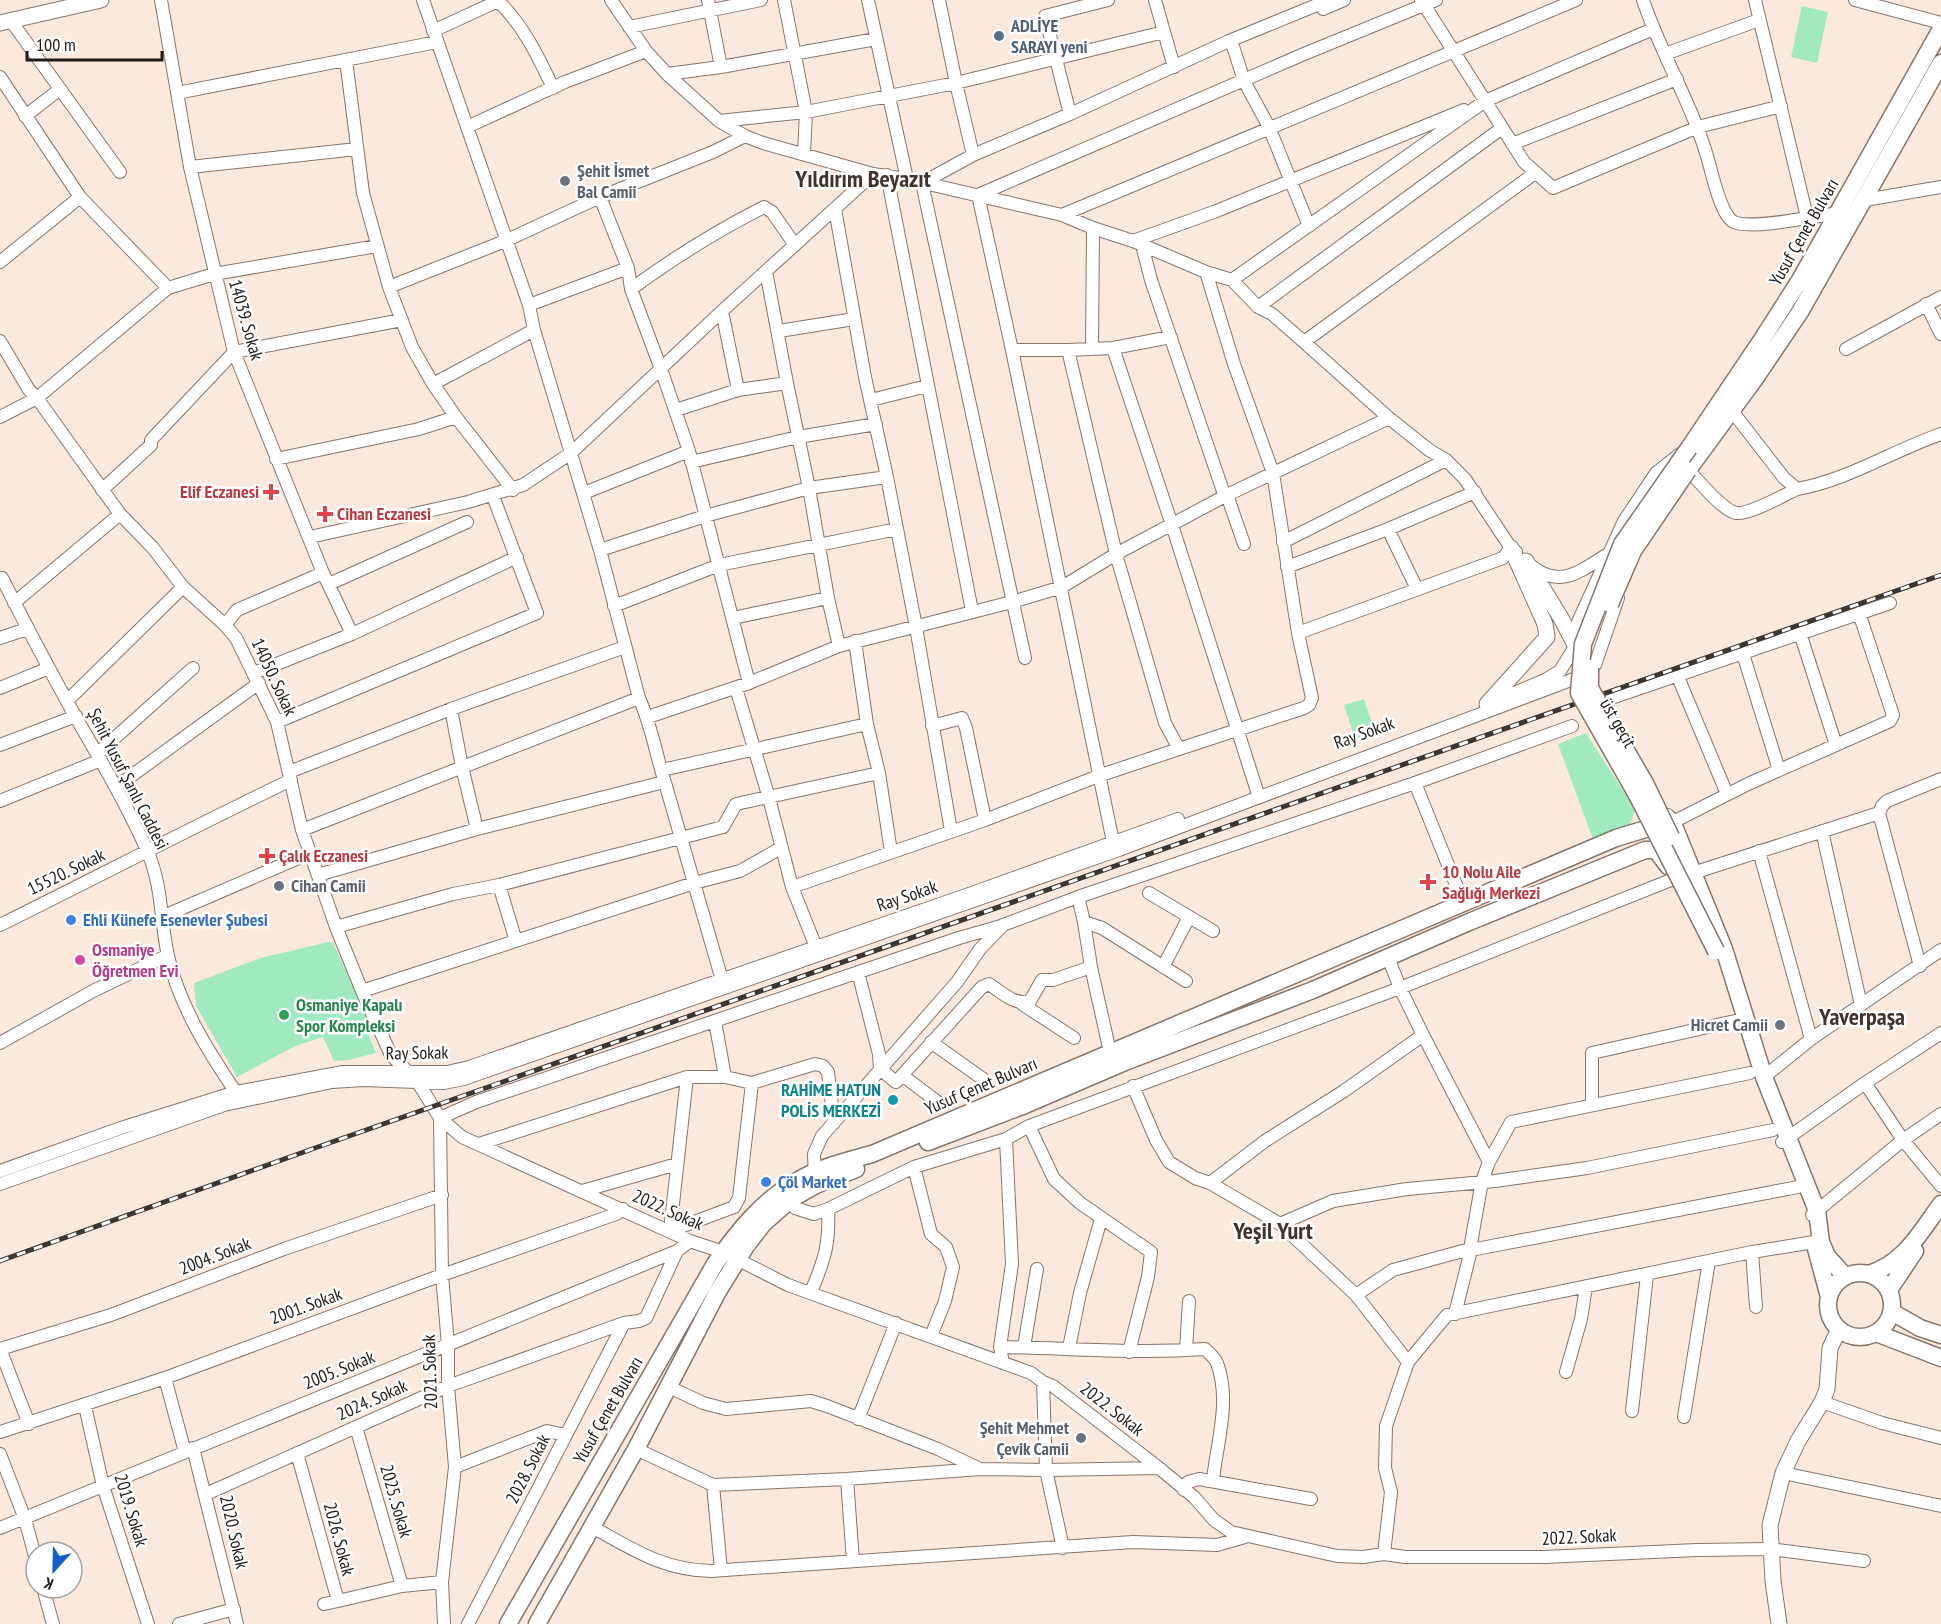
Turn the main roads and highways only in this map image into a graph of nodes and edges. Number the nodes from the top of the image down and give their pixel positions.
1 (101, 0) edge
2 (5, 22) edge
3 (1941, 29) edge
4 (1941, 63) edge
5 (1689, 448) joint
6 (1511, 548) road end
7 (1526, 560) road end
8 (1588, 670) road end
9 (1487, 704) road end
10 (1720, 950) junction
11 (1757, 1075) junction
12 (1781, 1137) junction
13 (815, 1179) junction
14 (1941, 1204) edge
15 (1941, 1211) edge
16 (1814, 1213) junction
17 (730, 1256) junction
18 (1869, 1274) junction
19 (1845, 1276) junction
20 (1889, 1290) junction
21 (1829, 1297) junction
22 (1892, 1312) junction
23 (1839, 1329) junction
24 (1876, 1333) junction
25 (1941, 1335) edge
26 (1941, 1358) edge
27 (508, 1624) edge
28 (537, 1624) edge
29 (1779, 1624) edge

1 - 2 main road
3 - 5 highway, Yusuf Çenet Bulvarı
4 - 10 highway, Yusuf Çenet Bulvarı, bridge
5 - 10 highway, üst geçit, bridge
6 - 9 main road
7 - 8 main road
10 - 11 highway
10 - 11 highway
10 - 13 highway, Yusuf Çenet Bulvarı
10 - 13 highway, Yusuf Çenet Bulvarı
11 - 12 highway
12 - 16 highway
12 - 16 highway
13 - 17 highway, Yusuf Çenet Bulvarı
14 - 18 highway
15 - 20 highway
16 - 19 highway
16 - 21 highway
17 - 27 highway, Yusuf Çenet Bulvarı
17 - 28 highway, Yusuf Çenet Bulvarı
18 - 19 highway
18 - 20 highway
19 - 21 highway
20 - 22 highway
21 - 23 highway
22 - 24 highway
22 - 25 highway
23 - 24 highway
23 - 29 main road
24 - 26 highway

